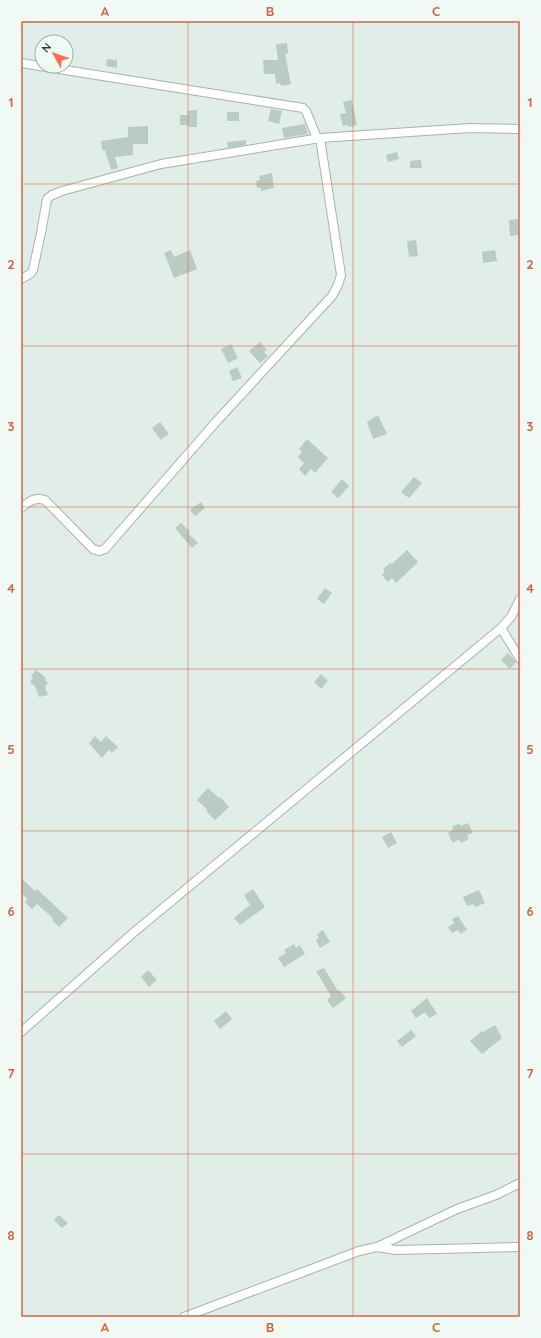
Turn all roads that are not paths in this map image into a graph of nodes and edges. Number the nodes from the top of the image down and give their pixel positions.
1 (21, 63) edge
2 (520, 129) edge
3 (318, 138) junction
4 (21, 279) edge
5 (21, 508) edge
6 (520, 599) edge
7 (501, 628) junction
8 (520, 659) edge
9 (21, 1032) edge
10 (520, 1183) edge
11 (377, 1247) junction
12 (520, 1247) edge
13 (184, 1317) edge

1 - 3 street
2 - 3 street
3 - 4 street
3 - 5 street
6 - 7 street
7 - 8 street
7 - 9 street
10 - 11 street
11 - 12 street
11 - 13 street

